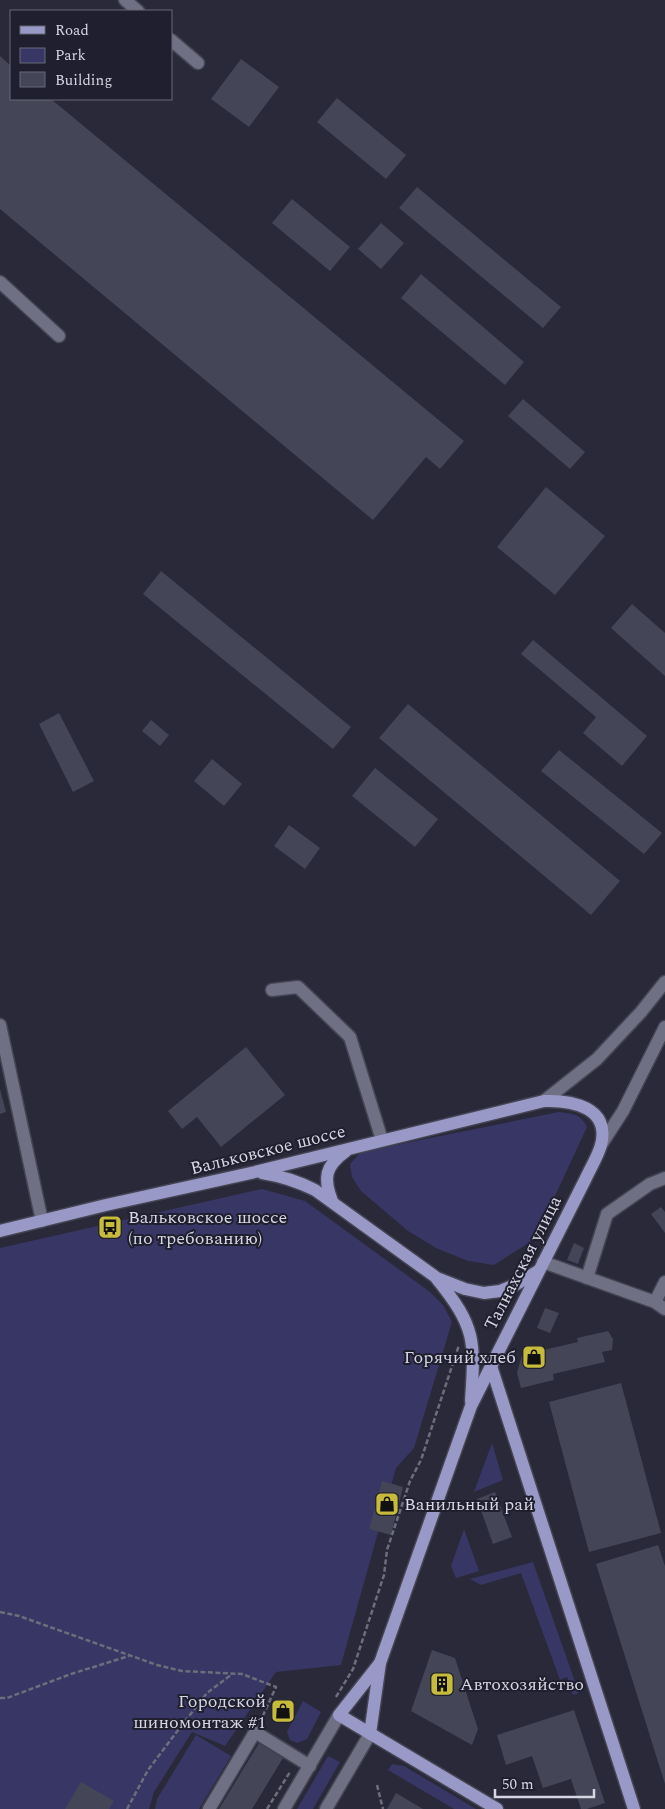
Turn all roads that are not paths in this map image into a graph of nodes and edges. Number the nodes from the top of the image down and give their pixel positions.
1 (125, 0) edge
2 (137, 10) edge
3 (172, 41) edge
4 (198, 63) dead end
5 (0, 282) edge
6 (59, 336) dead end
7 (665, 982) edge
8 (272, 990) dead end
9 (0, 1025) edge
10 (665, 1027) edge
11 (4, 1060) edge
12 (544, 1101) junction
13 (382, 1140) junction
14 (601, 1145) junction
15 (348, 1149) junction
16 (255, 1172) junction
17 (665, 1178) edge
18 (332, 1201) junction
19 (42, 1221) junction
20 (0, 1231) edge
21 (541, 1266) junction
22 (437, 1278) junction
23 (587, 1278) junction
24 (665, 1282) edge
25 (660, 1306) edge
26 (491, 1366) junction
27 (470, 1406) junction
28 (380, 1663) junction
29 (339, 1715) junction
30 (370, 1734) junction
31 (310, 1766) junction
32 (632, 1807) edge
33 (209, 1809) edge
34 (284, 1809) edge
35 (326, 1809) edge
36 (497, 1809) edge

1 - 2 street
3 - 4 street
5 - 6 street
7 - 12 street, Вальковское шоссе
8 - 13 street
9 - 11 street
10 - 14 street, Талнахская улица
11 - 19 street
12 - 13 main road, Вальковское шоссе
12 - 14 main road, Вальковское шоссе
13 - 15 main road, Вальковское шоссе
14 - 21 main road, Талнахская улица
15 - 16 main road, Вальковское шоссе
15 - 18 main road
16 - 18 main road
16 - 19 main road, Вальковское шоссе
17 - 23 street
18 - 22 main road
19 - 20 main road, Вальковское шоссе
21 - 22 main road
21 - 23 street
21 - 26 main road, Талнахская улица
22 - 27 main road
23 - 25 street
24 - 25 street
26 - 27 main road, Талнахская улица
26 - 32 main road
27 - 28 main road, Талнахская улица
28 - 29 main road, Талнахская улица
28 - 30 main road, Талнахская улица
29 - 30 main road
29 - 31 street, Талнахская улица
30 - 35 street, Талнахская улица
30 - 36 main road
31 - 33 street
31 - 34 street, Талнахская улица

